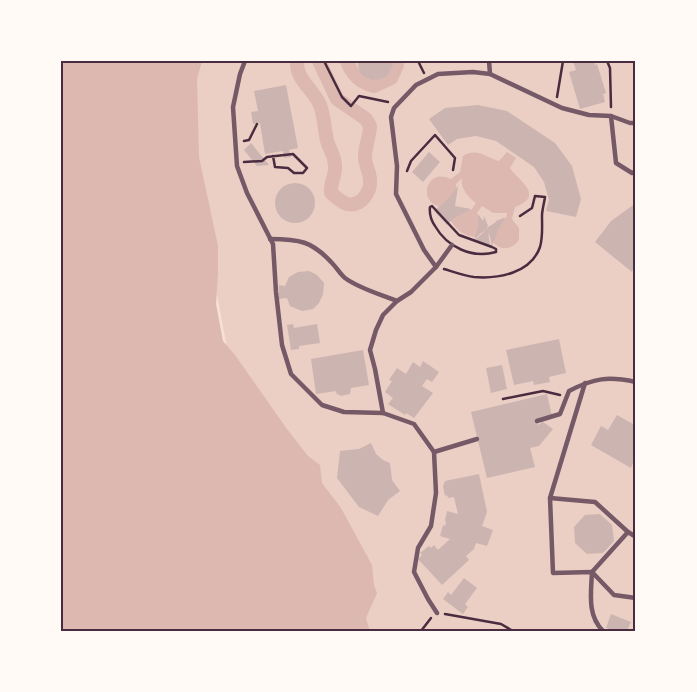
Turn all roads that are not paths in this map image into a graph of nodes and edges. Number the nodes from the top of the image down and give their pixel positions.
1 (245, 61) edge
2 (489, 61) edge
3 (490, 74) junction
4 (611, 116) junction
5 (636, 123) edge
6 (636, 172) edge
7 (270, 239) junction
8 (452, 245) dead end
9 (436, 267) junction
10 (398, 301) junction
11 (636, 382) edge
12 (585, 383) junction
13 (383, 413) junction
14 (537, 421) dead end
15 (477, 439) dead end
16 (434, 452) junction
17 (550, 498) junction
18 (628, 532) junction
19 (636, 537) edge
20 (592, 572) junction
21 (636, 598) edge
22 (437, 613) road end
23 (603, 631) edge

1 - 7 street
2 - 3 street
3 - 4 street
3 - 9 street
4 - 5 street
4 - 6 street
7 - 10 street
7 - 13 street
8 - 9 street
9 - 10 street
10 - 13 street
11 - 12 street
12 - 14 street
12 - 17 street
13 - 16 street
15 - 16 street
16 - 22 street
17 - 18 street
17 - 20 street
18 - 19 street
18 - 20 street
20 - 21 street
20 - 23 street

